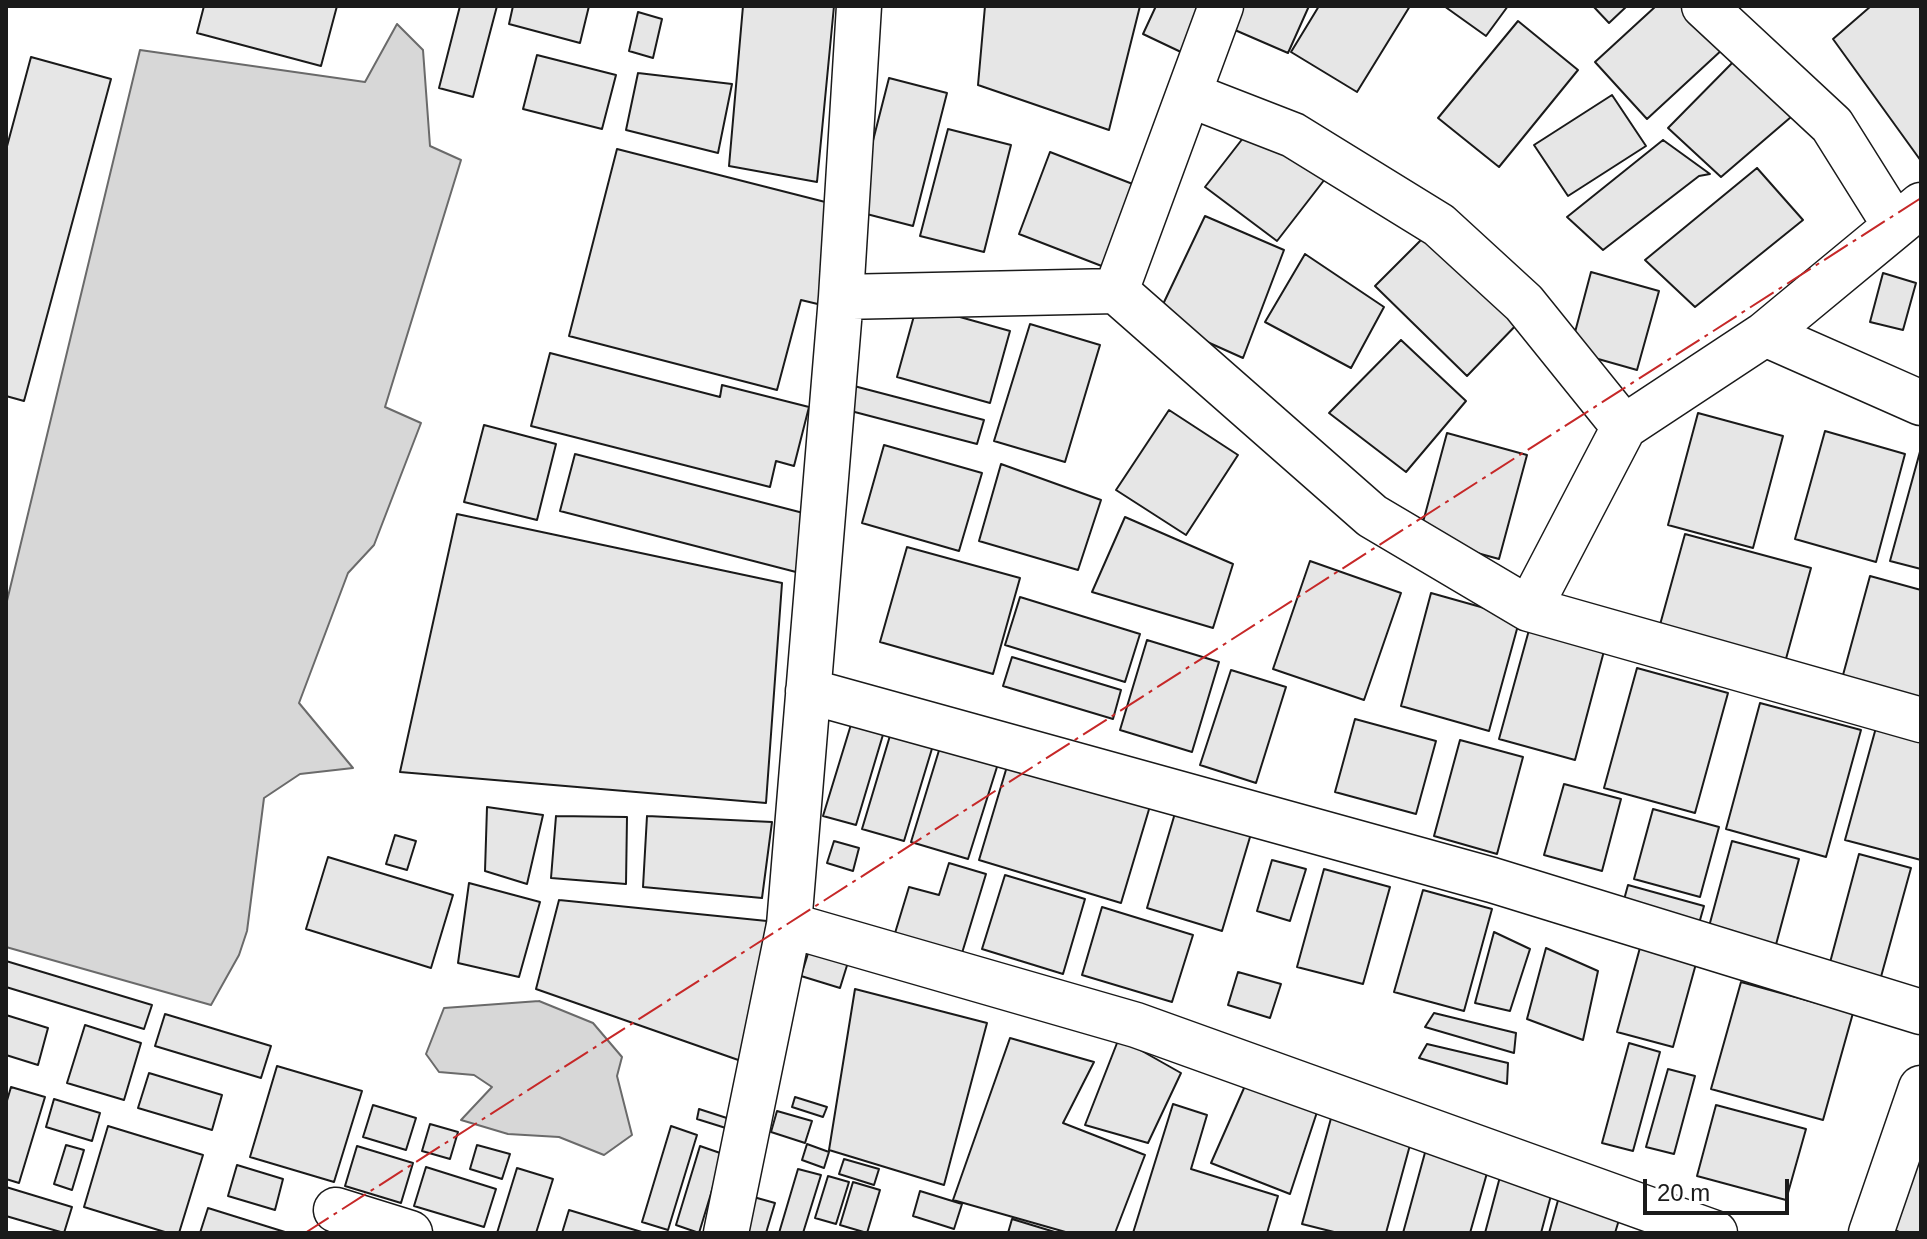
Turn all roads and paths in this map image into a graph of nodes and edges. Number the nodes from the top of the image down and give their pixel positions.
1 (859, 6) edge
2 (1221, 6) edge
3 (1704, 6) edge
4 (1190, 95) junction
5 (1907, 214) edge
6 (1116, 291) junction
7 (841, 297) junction
8 (1765, 334) junction
9 (1921, 403) edge
10 (1624, 427) junction
11 (1529, 609) junction
12 (808, 691) junction
13 (1921, 720) edge
14 (789, 925) junction
15 (1921, 1012) edge
16 (1921, 1088) edge
17 (336, 1210) dead end
18 (410, 1233) edge
19 (726, 1233) edge
20 (1715, 1233) edge
21 (1871, 1233) edge

1 - 7 street
2 - 4 street
3 - 5 street
4 - 6 street
4 - 10 street
5 - 8 street
6 - 7 street
6 - 11 street
7 - 12 street
8 - 9 street
8 - 10 street
10 - 11 street
11 - 13 street
12 - 14 street
12 - 15 street
14 - 19 street
14 - 20 street
16 - 21 street
17 - 18 street

